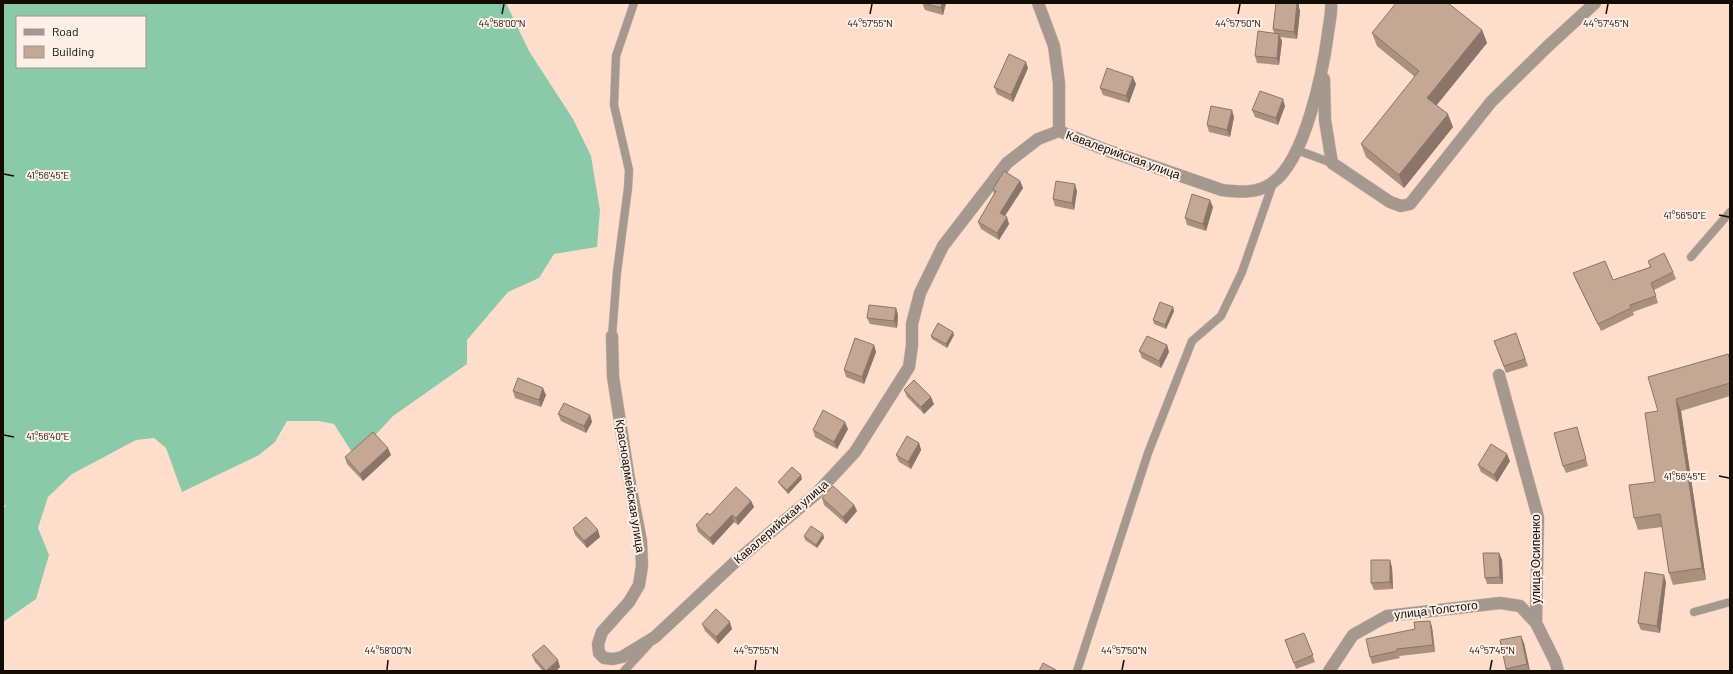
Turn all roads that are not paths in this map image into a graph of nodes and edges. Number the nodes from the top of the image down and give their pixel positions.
1 (634, 3) edge
2 (1038, 3) edge
3 (1331, 3) edge
4 (1595, 3) edge
5 (1324, 62) junction
6 (1059, 131) junction
7 (1297, 150) junction
8 (1332, 163) junction
9 (1273, 183) junction
10 (1730, 212) edge
11 (1690, 257) dead end
12 (612, 336) joint
13 (1499, 375) dead end
14 (1730, 602) edge
15 (1694, 612) dead end
16 (1536, 623) junction
17 (655, 637) junction
18 (624, 671) edge
19 (1077, 671) edge
20 (1329, 671) edge
21 (1558, 671) edge

1 - 12 lane
2 - 6 street
3 - 5 street, Кавалерийская улица
4 - 8 street
5 - 7 street, Кавалерийская улица
5 - 8 street
6 - 9 street, Кавалерийская улица
6 - 17 street, Кавалерийская улица
7 - 8 lane
7 - 9 street, Кавалерийская улица
9 - 19 lane
10 - 11 lane
12 - 17 street, Красноармейская улица
13 - 16 street, улица Осипенко
14 - 15 lane
16 - 20 street, улица Толстого
16 - 21 street, улица Осипенко
17 - 18 lane

